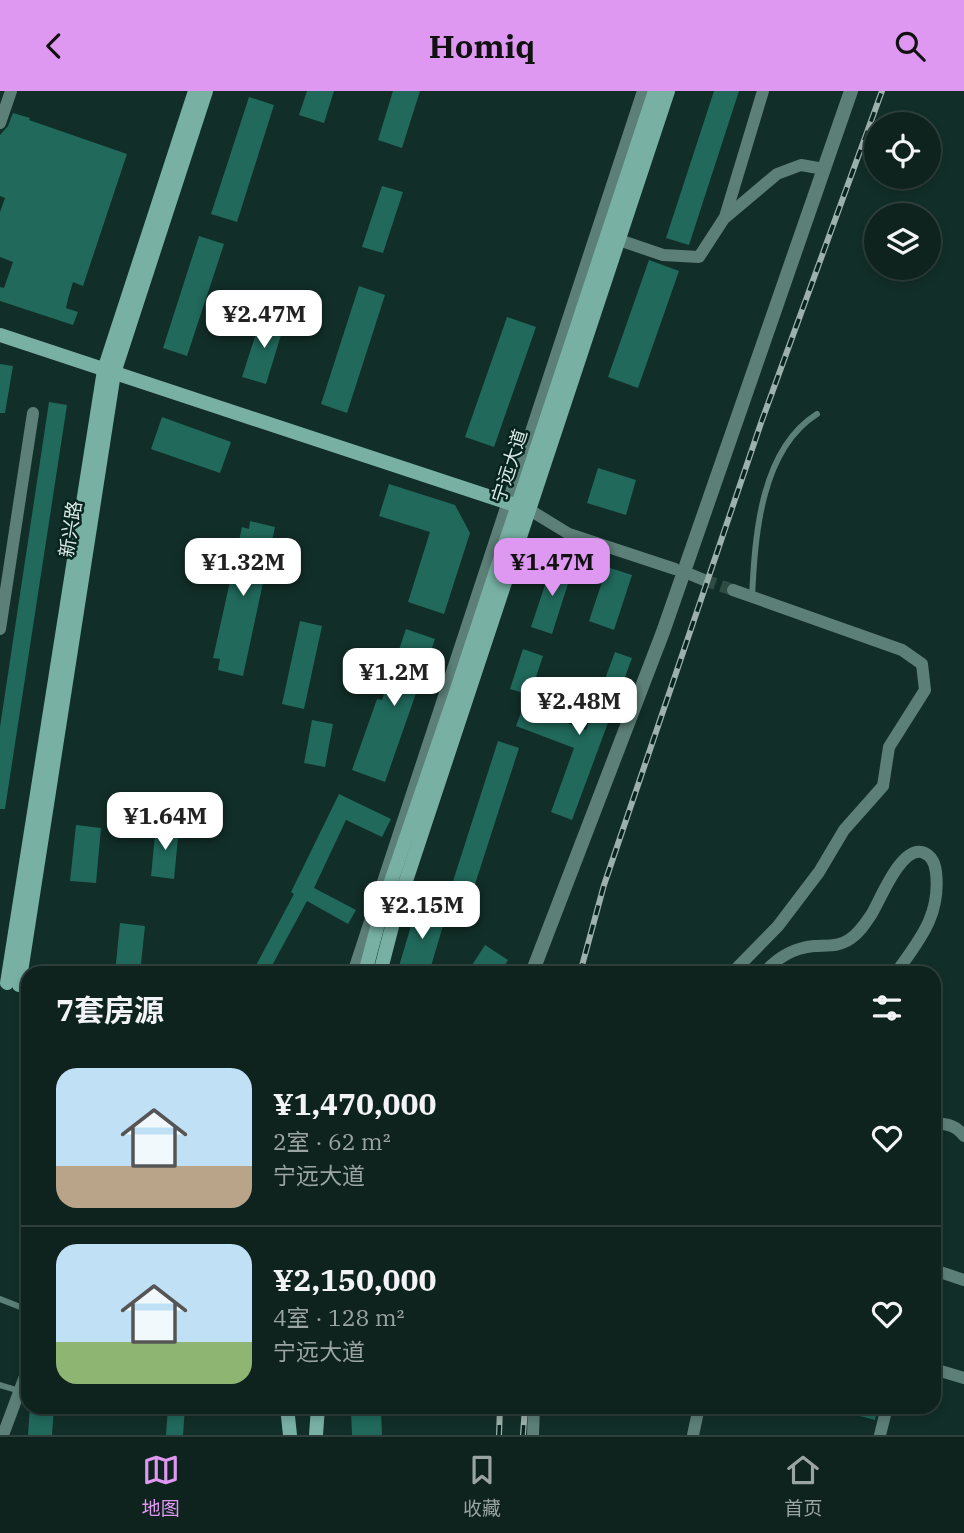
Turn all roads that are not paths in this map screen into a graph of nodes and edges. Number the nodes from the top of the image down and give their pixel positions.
1 (11, 91) edge
2 (195, 91) edge
3 (206, 91) edge
4 (643, 91) edge
5 (655, 91) edge
6 (668, 91) edge
7 (763, 91) edge
8 (851, 91) edge
9 (0, 123) edge
10 (824, 169) junction
11 (725, 217) junction
12 (619, 240) junction
13 (0, 335) edge
14 (109, 371) junction
15 (33, 414) dead end
16 (817, 414) dead end
17 (518, 506) junction
18 (675, 569) dead end
19 (733, 590) tunnel mouth
20 (752, 597) junction
21 (0, 629) edge
22 (355, 966) edge
23 (367, 966) edge
24 (382, 966) edge
25 (535, 966) edge
26 (739, 966) edge
27 (770, 966) edge
28 (902, 966) edge
29 (14, 984) edge
30 (941, 1124) edge
31 (964, 1136) edge
32 (941, 1272) edge
33 (964, 1280) edge
34 (0, 1299) edge
35 (21, 1308) edge
36 (941, 1371) edge
37 (964, 1378) edge
38 (0, 1385) edge
39 (21, 1388) edge
40 (20, 1391) junction
41 (288, 1414) edge
42 (318, 1414) edge
43 (534, 1414) edge
44 (698, 1414) edge
45 (885, 1414) edge
46 (4, 1435) edge
47 (289, 1435) edge
48 (316, 1435) edge
49 (533, 1435) edge
50 (693, 1435) edge
51 (880, 1435) edge

1 - 9 street
2 - 14 main road, 新兴路
3 - 14 main road, 新兴路
4 - 17 street, 宁远大道
5 - 17 main road, 宁远大道
6 - 12 main road, 宁远大道
7 - 11 street
8 - 10 street
10 - 11 street
10 - 25 street
11 - 12 street
12 - 17 main road, 宁远大道
13 - 14 main road
14 - 17 main road
14 - 29 main road, 新兴路
15 - 21 street
16 - 20 lane
17 - 18 street
17 - 22 street, 宁远大道
17 - 23 main road, 宁远大道
17 - 24 main road, 宁远大道
19 - 20 street
20 - 26 street
27 - 28 street
30 - 31 street
32 - 33 street
34 - 35 lane
36 - 37 street
38 - 40 lane
39 - 40 street
40 - 46 street
41 - 47 main road
42 - 48 main road
43 - 49 street
44 - 50 street
45 - 51 street

